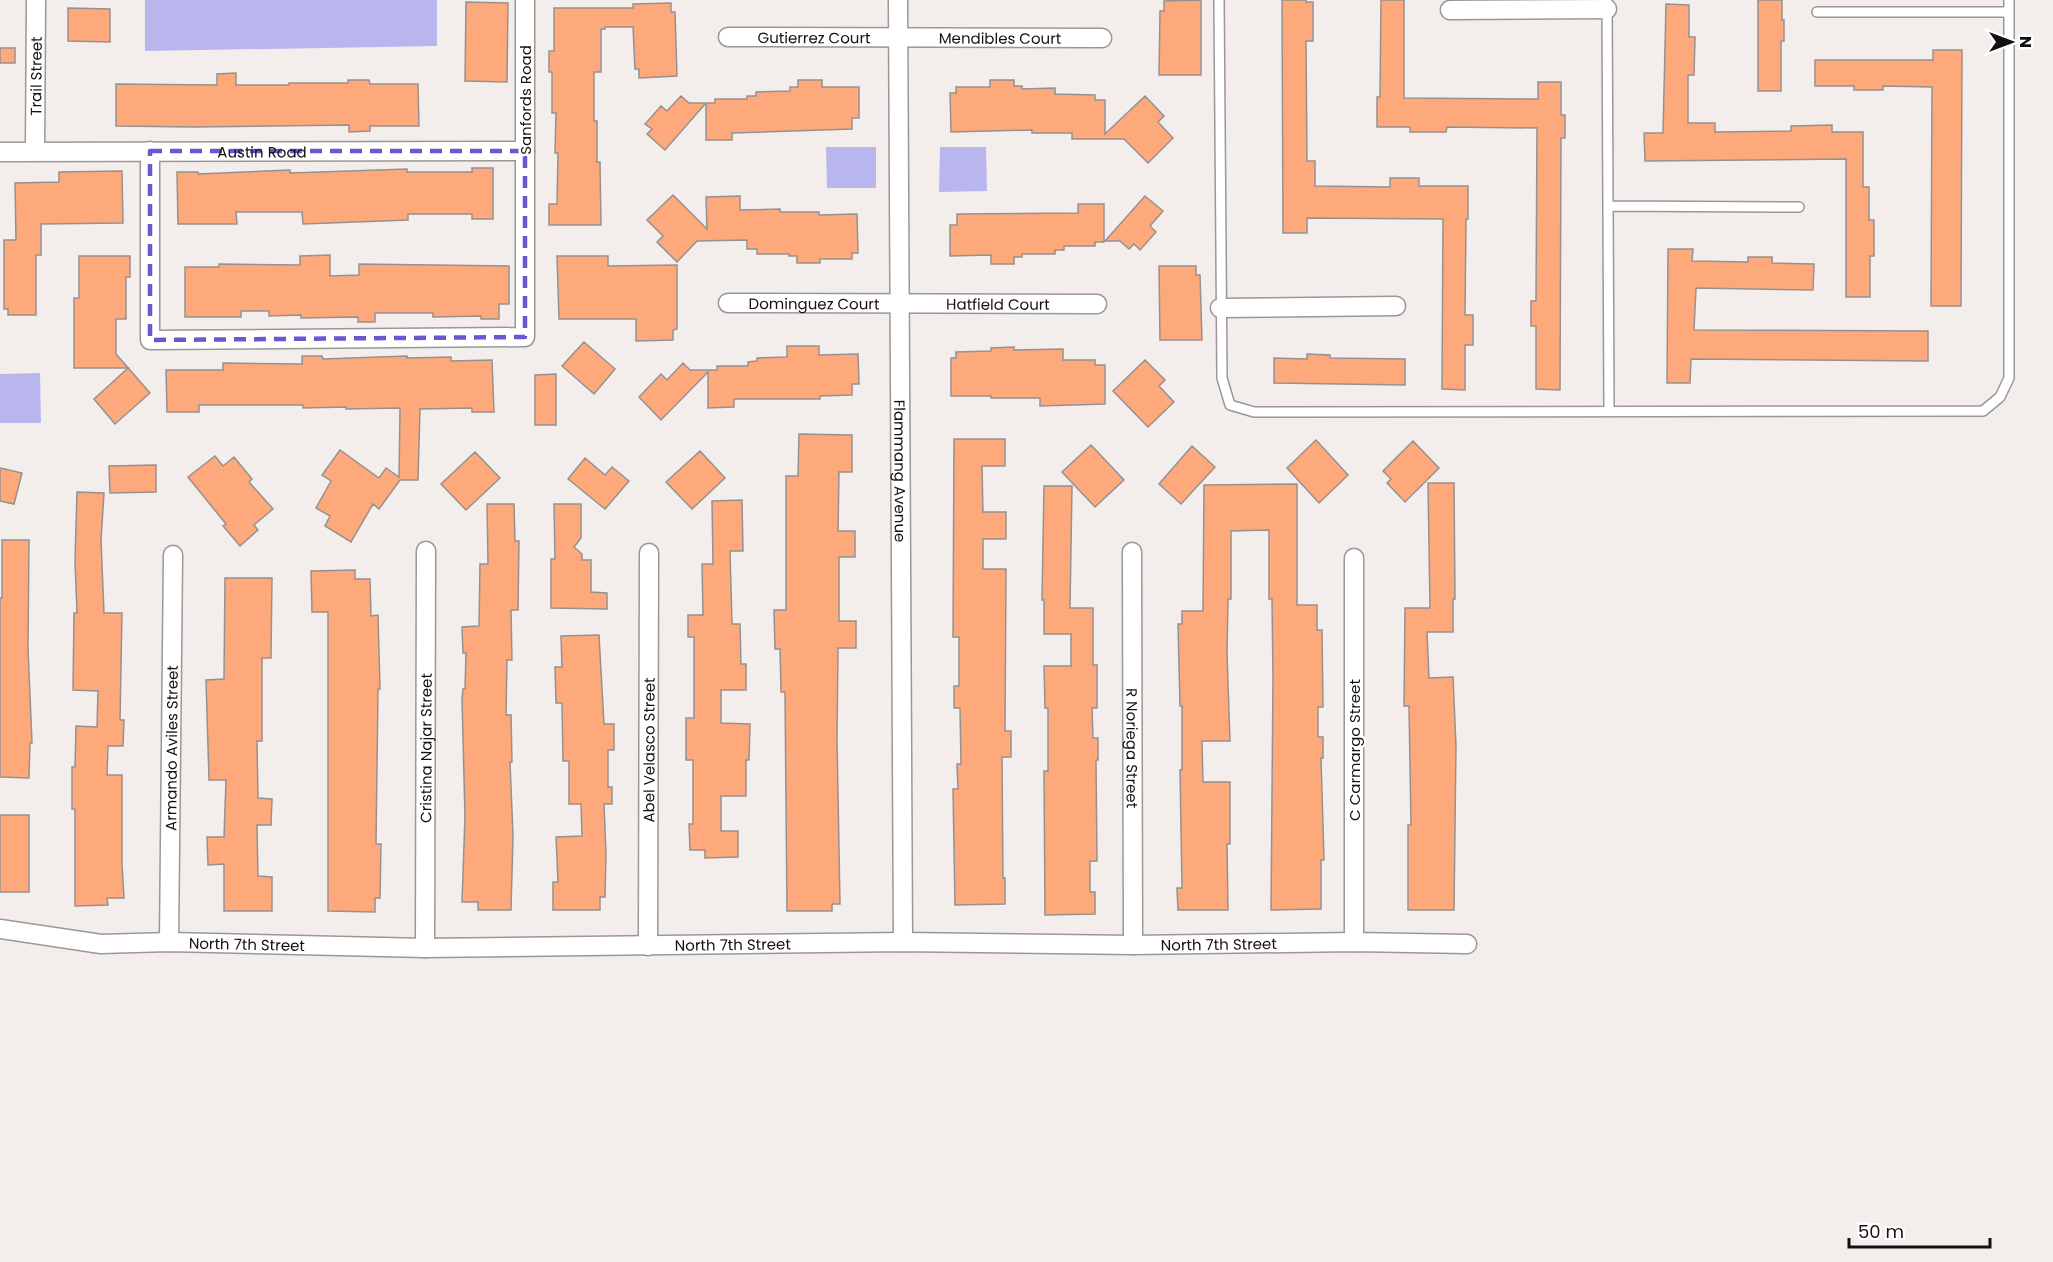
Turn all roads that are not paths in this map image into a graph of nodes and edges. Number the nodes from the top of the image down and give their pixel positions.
1 (36, 0) edge
2 (525, 0) edge
3 (898, 0) edge
4 (1219, 0) edge
5 (2009, 0) edge
6 (1607, 4) edge
7 (1450, 10) dead end
8 (1817, 12) dead end
9 (2009, 12) junction
10 (728, 37) dead end
11 (898, 38) junction
12 (1102, 38) dead end
13 (150, 151) junction
14 (525, 151) junction
15 (0, 152) edge
16 (35, 152) junction
17 (1608, 206) junction
18 (1799, 207) dead end
19 (728, 303) dead end
20 (899, 303) junction
21 (1098, 304) dead end
22 (1396, 306) dead end
23 (1220, 308) junction
24 (1609, 411) junction
25 (426, 551) dead end
26 (1132, 552) dead end
27 (649, 553) dead end
28 (173, 555) dead end
29 (1354, 558) dead end
30 (0, 929) edge
31 (169, 942) junction
32 (903, 942) junction
33 (1354, 942) junction
34 (1467, 944) dead end
35 (1133, 945) junction
36 (648, 946) junction
37 (425, 948) junction

1 - 16 street, Trail Street
2 - 14 street, Sanfords Road
3 - 11 street, Flammang Avenue
4 - 23 lane
5 - 9 lane
6 - 7 street
6 - 17 lane
8 - 9 lane
9 - 24 lane
10 - 11 street, Gutierrez Court
11 - 12 street, Mendibles Court
11 - 20 street, Flammang Avenue
13 - 14 street, Austin Road
13 - 14 street, Sanfords Road
13 - 16 street, Austin Road
15 - 16 street, Austin Road
17 - 18 lane
17 - 24 lane
19 - 20 street, Dominguez Court
20 - 21 street, Hatfield Court
20 - 32 street, Flammang Avenue
22 - 23 street
23 - 24 lane
25 - 37 street, Cristina Najar Street
26 - 35 street, R Noriega Street
27 - 36 street, Abel Velasco Street
28 - 31 street, Armando Aviles Street
29 - 33 street, C Carmargo Street
30 - 31 street, North 7th Street
31 - 37 street, North 7th Street
32 - 35 street, North 7th Street
32 - 36 street, North 7th Street
33 - 34 street, North 7th Street
33 - 35 street, North 7th Street
36 - 37 street, North 7th Street

